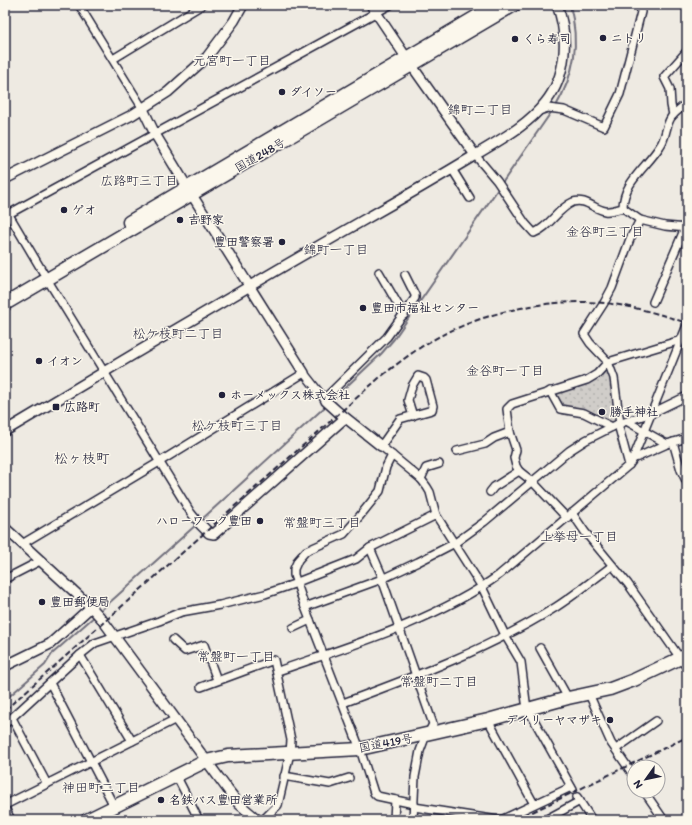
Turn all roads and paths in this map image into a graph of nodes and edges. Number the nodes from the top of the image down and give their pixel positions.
1 (79, 5) edge
2 (202, 5) edge
3 (243, 5) edge
4 (372, 5) edge
5 (390, 5) edge
6 (496, 5) edge
7 (514, 5) edge
8 (557, 5) edge
9 (641, 5) edge
10 (378, 13) junction
11 (687, 51) edge
12 (113, 59) junction
13 (409, 62) junction
14 (687, 103) edge
15 (143, 109) junction
16 (536, 112) junction
17 (673, 115) junction
18 (155, 134) junction
19 (475, 155) junction
20 (452, 169) junction
21 (5, 178) edge
22 (189, 191) junction
23 (470, 198) dead end
24 (623, 208) junction
25 (6, 213) edge
26 (640, 220) junction
27 (686, 228) edge
28 (379, 272) dead end
29 (405, 275) dead end
30 (46, 276) junction
31 (249, 286) junction
32 (5, 296) edge
33 (653, 302) dead end
34 (5, 304) edge
35 (404, 315) junction
36 (686, 329) edge
37 (681, 340) junction
38 (608, 362) junction
39 (104, 371) junction
40 (304, 374) junction
41 (550, 392) junction
42 (687, 396) edge
43 (325, 400) junction
44 (652, 413) junction
45 (413, 416) junction
46 (345, 418) junction
47 (628, 422) junction
48 (617, 425) junction
49 (5, 431) edge
50 (645, 431) junction
51 (510, 432) junction
52 (687, 438) edge
53 (670, 443) junction
54 (381, 446) junction
55 (457, 451) dead end
56 (392, 455) junction
57 (634, 458) junction
58 (160, 461) junction
59 (439, 464) dead end
60 (629, 465) junction
61 (519, 471) junction
62 (421, 479) junction
63 (533, 482) junction
64 (687, 483) edge
65 (490, 492) dead end
66 (569, 515) junction
67 (436, 516) junction
68 (199, 522) joint
69 (5, 528) edge
70 (455, 543) junction
71 (22, 544) junction
72 (370, 548) junction
73 (40, 561) junction
74 (612, 566) junction
75 (382, 578) junction
76 (5, 579) edge
77 (297, 583) junction
78 (482, 587) junction
79 (91, 607) junction
80 (305, 607) junction
81 (310, 620) junction
82 (399, 627) junction
83 (293, 628) dead end
84 (505, 635) junction
85 (115, 636) junction
86 (173, 640) dead end
87 (540, 648) dead end
88 (80, 655) junction
89 (324, 655) junction
90 (685, 660) edge
91 (5, 666) edge
92 (278, 671) junction
93 (415, 676) junction
94 (217, 680) junction
95 (50, 683) junction
96 (201, 687) dead end
97 (589, 694) junction
98 (568, 698) junction
99 (343, 703) junction
100 (528, 709) junction
101 (12, 718) junction
102 (176, 719) junction
103 (488, 720) junction
104 (656, 720) dead end
105 (5, 724) edge
106 (426, 735) junction
107 (132, 741) junction
108 (360, 749) junction
109 (616, 749) junction
110 (290, 753) junction
111 (206, 761) junction
112 (91, 762) junction
113 (626, 764) edge
114 (176, 775) junction
115 (284, 776) junction
116 (349, 778) dead end
117 (47, 784) junction
118 (576, 794) junction
119 (650, 799) edge
120 (395, 800) junction
121 (534, 804) junction
122 (5, 805) edge
123 (114, 806) junction
124 (414, 806) junction
125 (5, 808) edge
126 (11, 820) edge
127 (87, 820) edge
128 (199, 820) edge
129 (258, 820) edge
130 (263, 820) edge
131 (394, 820) edge
132 (413, 820) edge
133 (545, 820) edge
134 (592, 820) edge
135 (664, 820) edge

1 - 12 street
2 - 12 street
3 - 15 street
4 - 10 street
5 - 10 street
6 - 13 highway, 国道248号
7 - 13 highway, 国道248号
8 - 16 street
9 - 16 street
10 - 13 street
10 - 18 street
11 - 17 street
12 - 15 street
13 - 19 street
13 - 22 highway, 国道248号
14 - 17 street
15 - 18 street
15 - 21 street
16 - 19 street
17 - 24 street
18 - 22 street
18 - 25 street
19 - 20 street
19 - 24 street
20 - 23 street
20 - 31 street
22 - 30 highway, 国道248号
22 - 31 street
24 - 26 street
25 - 30 street
26 - 27 street
26 - 38 street
27 - 33 street
28 - 35 street
29 - 35 street
30 - 32 highway, 国道248号
30 - 34 highway, 国道248号
30 - 39 street
31 - 39 street
31 - 40 street
35 - 43 street
36 - 37 street
37 - 38 street
37 - 44 street
38 - 41 street
38 - 48 street
39 - 49 street
39 - 58 street
40 - 43 street
40 - 58 street
41 - 48 street
41 - 51 street
42 - 44 street
43 - 46 street
44 - 47 street
44 - 50 street
45 - 45 street
45 - 54 street
46 - 54 street
46 - 68 street
47 - 48 street
47 - 50 street
48 - 60 street
48 - 63 street
50 - 53 street
50 - 57 street
51 - 55 street
51 - 61 street
52 - 53 street
53 - 57 street
53 - 64 street
54 - 56 street
56 - 62 street
56 - 77 street
57 - 60 street
58 - 68 street
58 - 71 street
59 - 62 street
60 - 66 street
61 - 63 street
61 - 65 street
62 - 67 street
63 - 66 street
63 - 70 street
66 - 74 street
66 - 78 street
67 - 70 street
67 - 72 street
69 - 71 street
70 - 75 street
70 - 78 street
71 - 73 street
72 - 75 street
72 - 77 street
73 - 76 street
73 - 79 street
74 - 84 street
74 - 90 street
75 - 80 street
75 - 82 street
77 - 80 street
77 - 85 street
78 - 82 street
78 - 84 street
79 - 85 street
79 - 91 street
80 - 81 street
81 - 83 street
81 - 89 street
82 - 89 street
82 - 93 street
84 - 93 street
84 - 100 street
85 - 88 street
85 - 102 street
86 - 94 street
87 - 98 street
88 - 95 street
88 - 107 street
89 - 92 street
89 - 99 street
90 - 97 highway, 国道419号
92 - 94 street
92 - 110 street
93 - 99 street
93 - 106 street
94 - 96 street
95 - 101 street
95 - 112 street
97 - 98 highway, 国道419号
97 - 109 street
98 - 100 highway, 国道419号
99 - 108 street
100 - 103 highway, 国道419号
100 - 118 street
101 - 105 street
101 - 117 street
102 - 107 street
102 - 111 street
103 - 106 highway, 国道419号
103 - 121 street
104 - 109 street
106 - 108 highway, 国道419号
106 - 124 street
107 - 112 street
108 - 110 highway, 国道419号
108 - 120 street
109 - 113 street
110 - 111 highway, 国道419号
110 - 115 street
111 - 114 highway, 国道419号
111 - 129 street
112 - 117 street
112 - 123 street
114 - 123 highway, 国道419号
114 - 128 street
115 - 116 street
115 - 130 street
117 - 122 street
118 - 121 street
118 - 133 street
118 - 134 street
119 - 135 street
120 - 124 street
120 - 131 street
121 - 124 street
123 - 127 highway, 国道419号
124 - 132 street
125 - 126 street

